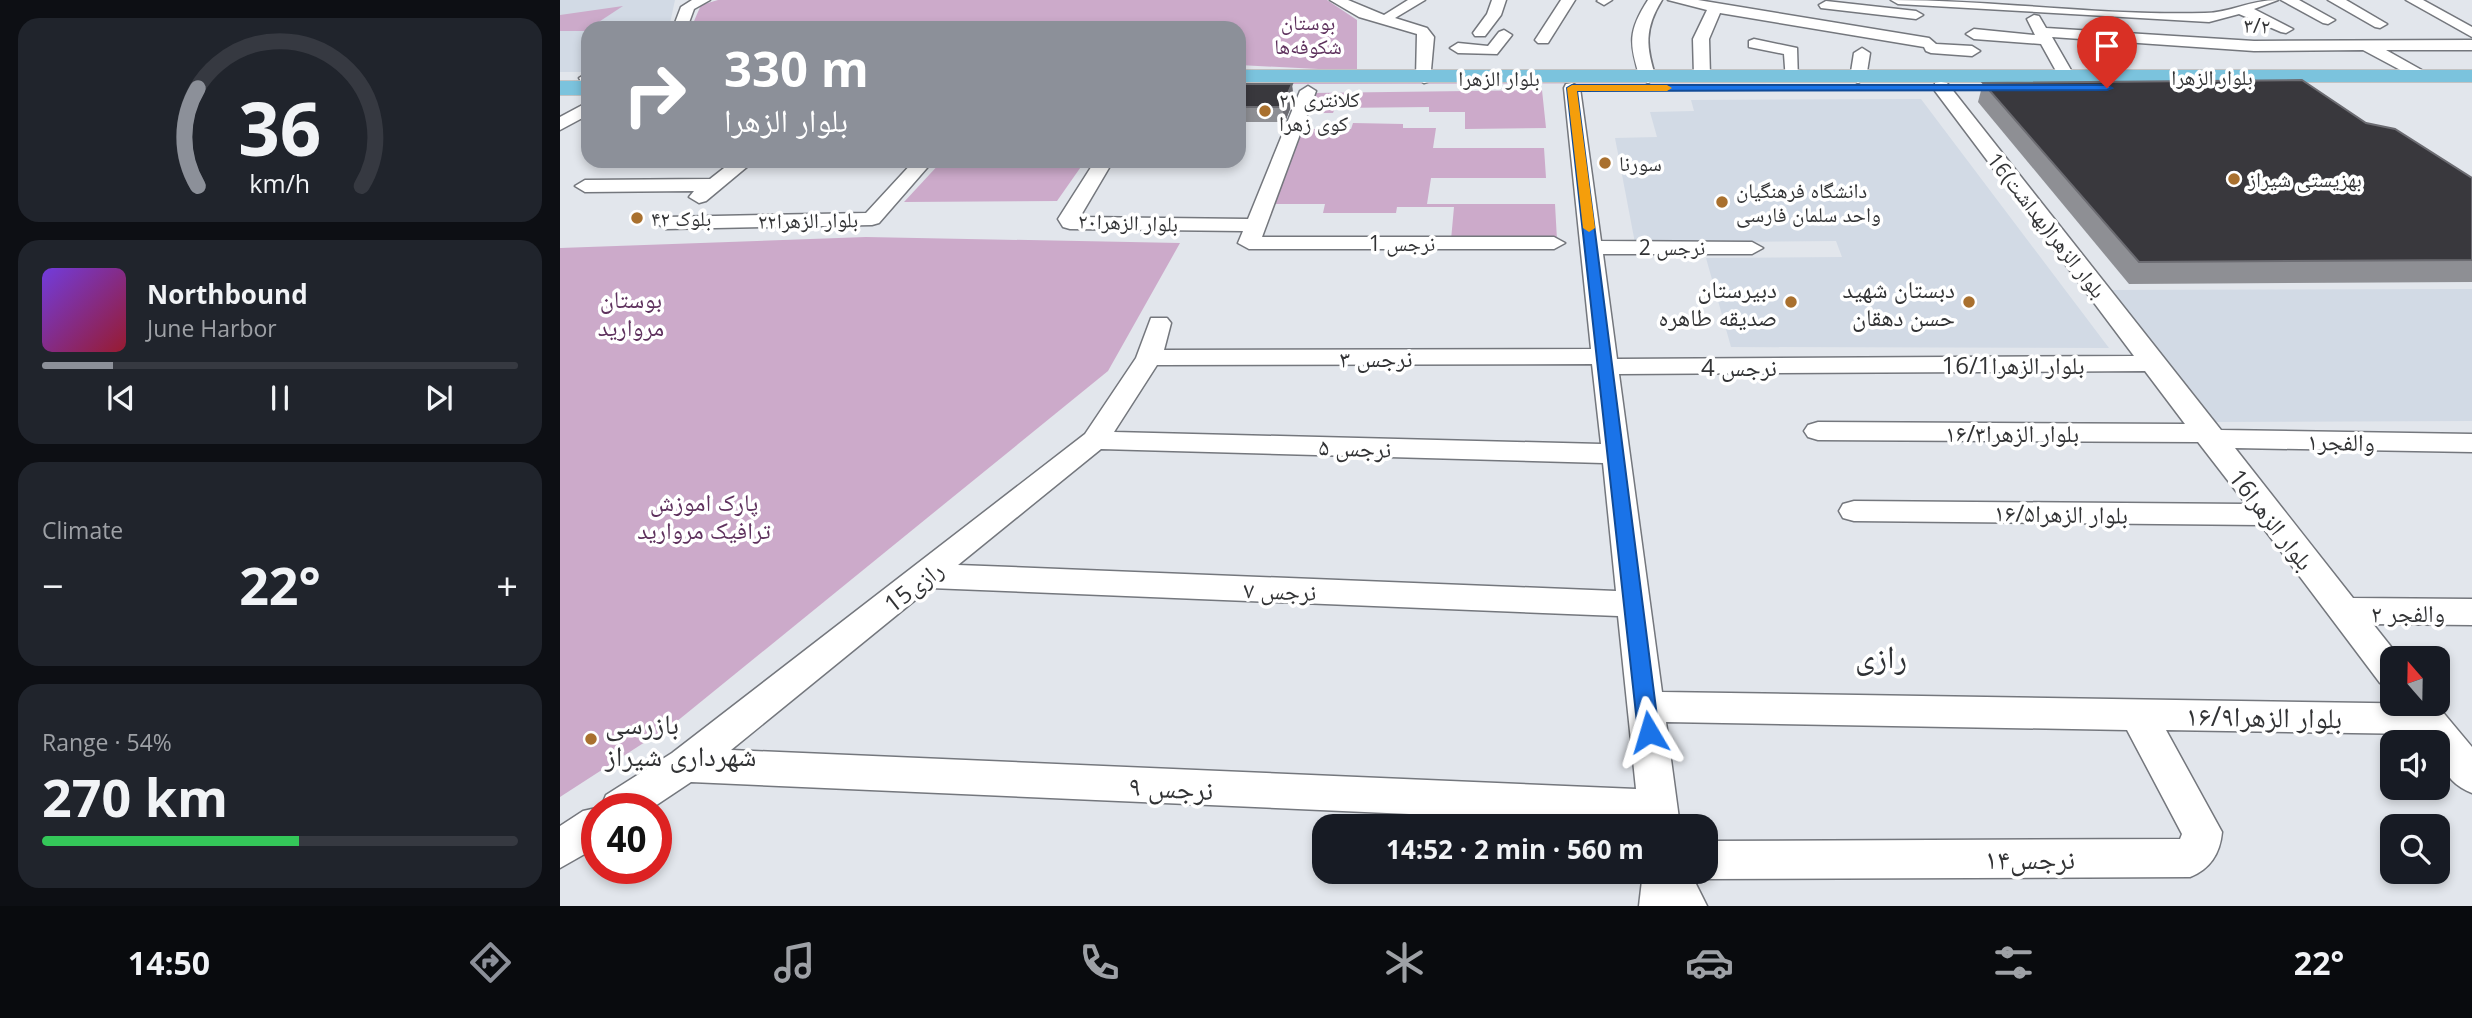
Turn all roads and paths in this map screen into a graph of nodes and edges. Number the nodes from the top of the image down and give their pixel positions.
1 (703, 0) edge
2 (1337, 0) edge
3 (1412, 0) edge
4 (1418, 0) edge
5 (1499, 0) edge
6 (1655, 0) edge
7 (1675, 0) edge
8 (1898, 0) edge
9 (2106, 0) edge
10 (2180, 0) edge
11 (2271, 0) edge
12 (2288, 0) edge
13 (2334, 0) edge
14 (2408, 4) edge
15 (1826, 5) dead end
16 (1917, 5) edge
17 (2029, 5) edge
18 (1715, 8) junction
19 (1567, 9) edge
20 (2218, 9) edge
21 (2243, 10) junction
22 (1391, 15) dead end
23 (2121, 16) junction
24 (1767, 18) junction
25 (2328, 20) dead end
26 (683, 21) edge
27 (2465, 25) edge
28 (1814, 26) junction
29 (2286, 29) dead end
30 (1480, 33) dead end
31 (1974, 34) dead end
32 (1504, 35) dead end
33 (2043, 36) junction
34 (1804, 39) dead end
35 (1544, 40) dead end
36 (1930, 45) junction
37 (2472, 45) edge
38 (2395, 46) junction
39 (2369, 47) junction
40 (1972, 51) dead end
41 (1862, 52) dead end
42 (1246, 76) edge
43 (1702, 76) junction
44 (2421, 76) junction
45 (2472, 76) edge
46 (2067, 77) junction
47 (560, 78) edge
48 (1432, 78) junction
49 (1648, 78) junction
50 (1792, 78) junction
51 (581, 80) edge
52 (1850, 81) junction
53 (1942, 82) junction
54 (581, 83) edge
55 (560, 88) edge
56 (1572, 88) junction
57 (2472, 88) edge
58 (1308, 90) junction
59 (1246, 91) edge
60 (581, 112) edge
61 (560, 125) edge
62 (736, 168) edge
63 (918, 168) edge
64 (1100, 168) edge
65 (585, 186) dead end
66 (713, 186) junction
67 (1253, 234) junction
68 (1554, 243) dead end
69 (1591, 247) junction
70 (1752, 248) dead end
71 (1159, 323) dead end
72 (1149, 358) junction
73 (1604, 362) junction
74 (2153, 363) junction
75 (1873, 365) joint
76 (1818, 431) dead end
77 (2208, 436) junction
78 (1095, 440) junction
79 (2472, 443) edge
80 (1615, 454) junction
81 (1854, 511) dead end
82 (2267, 515) junction
83 (926, 576) junction
84 (1633, 604) junction
85 (2344, 611) junction
86 (2472, 612) edge
87 (2380, 658) edge
88 (1646, 707) junction
89 (2380, 711) edge
90 (2119, 714) junction
91 (2425, 716) edge
92 (685, 765) junction
93 (2472, 776) edge
94 (643, 793) edge
95 (1603, 814) edge
96 (1659, 814) edge
97 (581, 835) edge
98 (560, 849) edge
99 (1718, 860) edge
100 (1662, 884) edge
101 (1676, 884) edge
102 (1660, 906) edge
103 (1686, 906) edge

1 - 26 street
2 - 48 street
3 - 4 street
4 - 22 street
5 - 30 street
6 - 49 street
7 - 18 street
8 - 16 street
9 - 23 street
10 - 20 street
11 - 21 street
12 - 25 street
13 - 38 street
14 - 27 street
15 - 16 street
16 - 17 street
16 - 36 street, 16بلوار الزهرا(بهداشت)
17 - 23 street
17 - 33 street
18 - 24 street
18 - 43 street
19 - 35 street
20 - 21 street
20 - 23 street
21 - 29 street
24 - 28 street
24 - 50 street
28 - 34 street
28 - 36 street
31 - 33 street, ۳/۲
32 - 48 street
33 - 39 street, ۳/۲
33 - 46 street
36 - 40 street
36 - 53 street, 16بلوار الزهرا(بهداشت)
37 - 38 street, ۳/۲
38 - 39 street, ۳/۲
39 - 44 street
41 - 52 street
42 - 48 main road, بلوار الزهرا
43 - 49 main road, بلوار الزهرا
43 - 50 main road, بلوار الزهرا
44 - 45 main road, بلوار الزهرا
44 - 46 main road, بلوار الزهرا
46 - 53 main road, بلوار الزهرا
47 - 51 main road
48 - 49 main road, بلوار الزهرا
50 - 52 main road, بلوار الزهرا
52 - 53 main road, بلوار الزهرا
52 - 56 main road, بلوار الزهرا
53 - 57 main road, بلوار الزهرا
53 - 74 street, 16بلوار الزهرا(بهداشت)
54 - 55 main road
56 - 58 main road, بلوار الزهرا
56 - 69 street
58 - 59 main road, بلوار الزهرا
58 - 67 street
60 - 61 street
62 - 66 street
63 - 66 street, بلوار الزهرا۲۲
64 - 67 street, بلوار الزهرا۲۰
65 - 66 street
67 - 68 street, 1 نرجس
69 - 70 street, 2 نرجس
69 - 73 street
71 - 72 street, 15رازی
72 - 73 street, نرجس ۳
72 - 78 street, 15رازی
73 - 75 street, 4 نرجس
73 - 80 street
74 - 75 street, بلوار الزهرا16/1
74 - 77 street, 16بلوار الزهرا
76 - 77 street, بلوار الزهرا۱۶/۳
77 - 79 street, والفجر۱
77 - 82 street, 16بلوار الزهرا
78 - 80 street, نرجس ۵
78 - 83 street, 15رازی
80 - 84 street
81 - 82 street, بلوار الزهرا۱۶/۵
82 - 85 street, 16بلوار الزهرا
83 - 84 street, نرجس ۷
83 - 92 street, 15رازی
84 - 88 street
85 - 86 street, والفجر ۲
85 - 87 street, 16بلوار الزهرا
88 - 90 street, بلوار الزهرا۱۶/۹
88 - 96 street
89 - 90 street, بلوار الزهرا۱۶/۹
90 - 99 street, نرجس۱۴
91 - 93 street
92 - 94 street, 15رازی
92 - 95 street, نرجس ۹
97 - 98 street
100 - 102 street
101 - 103 street

